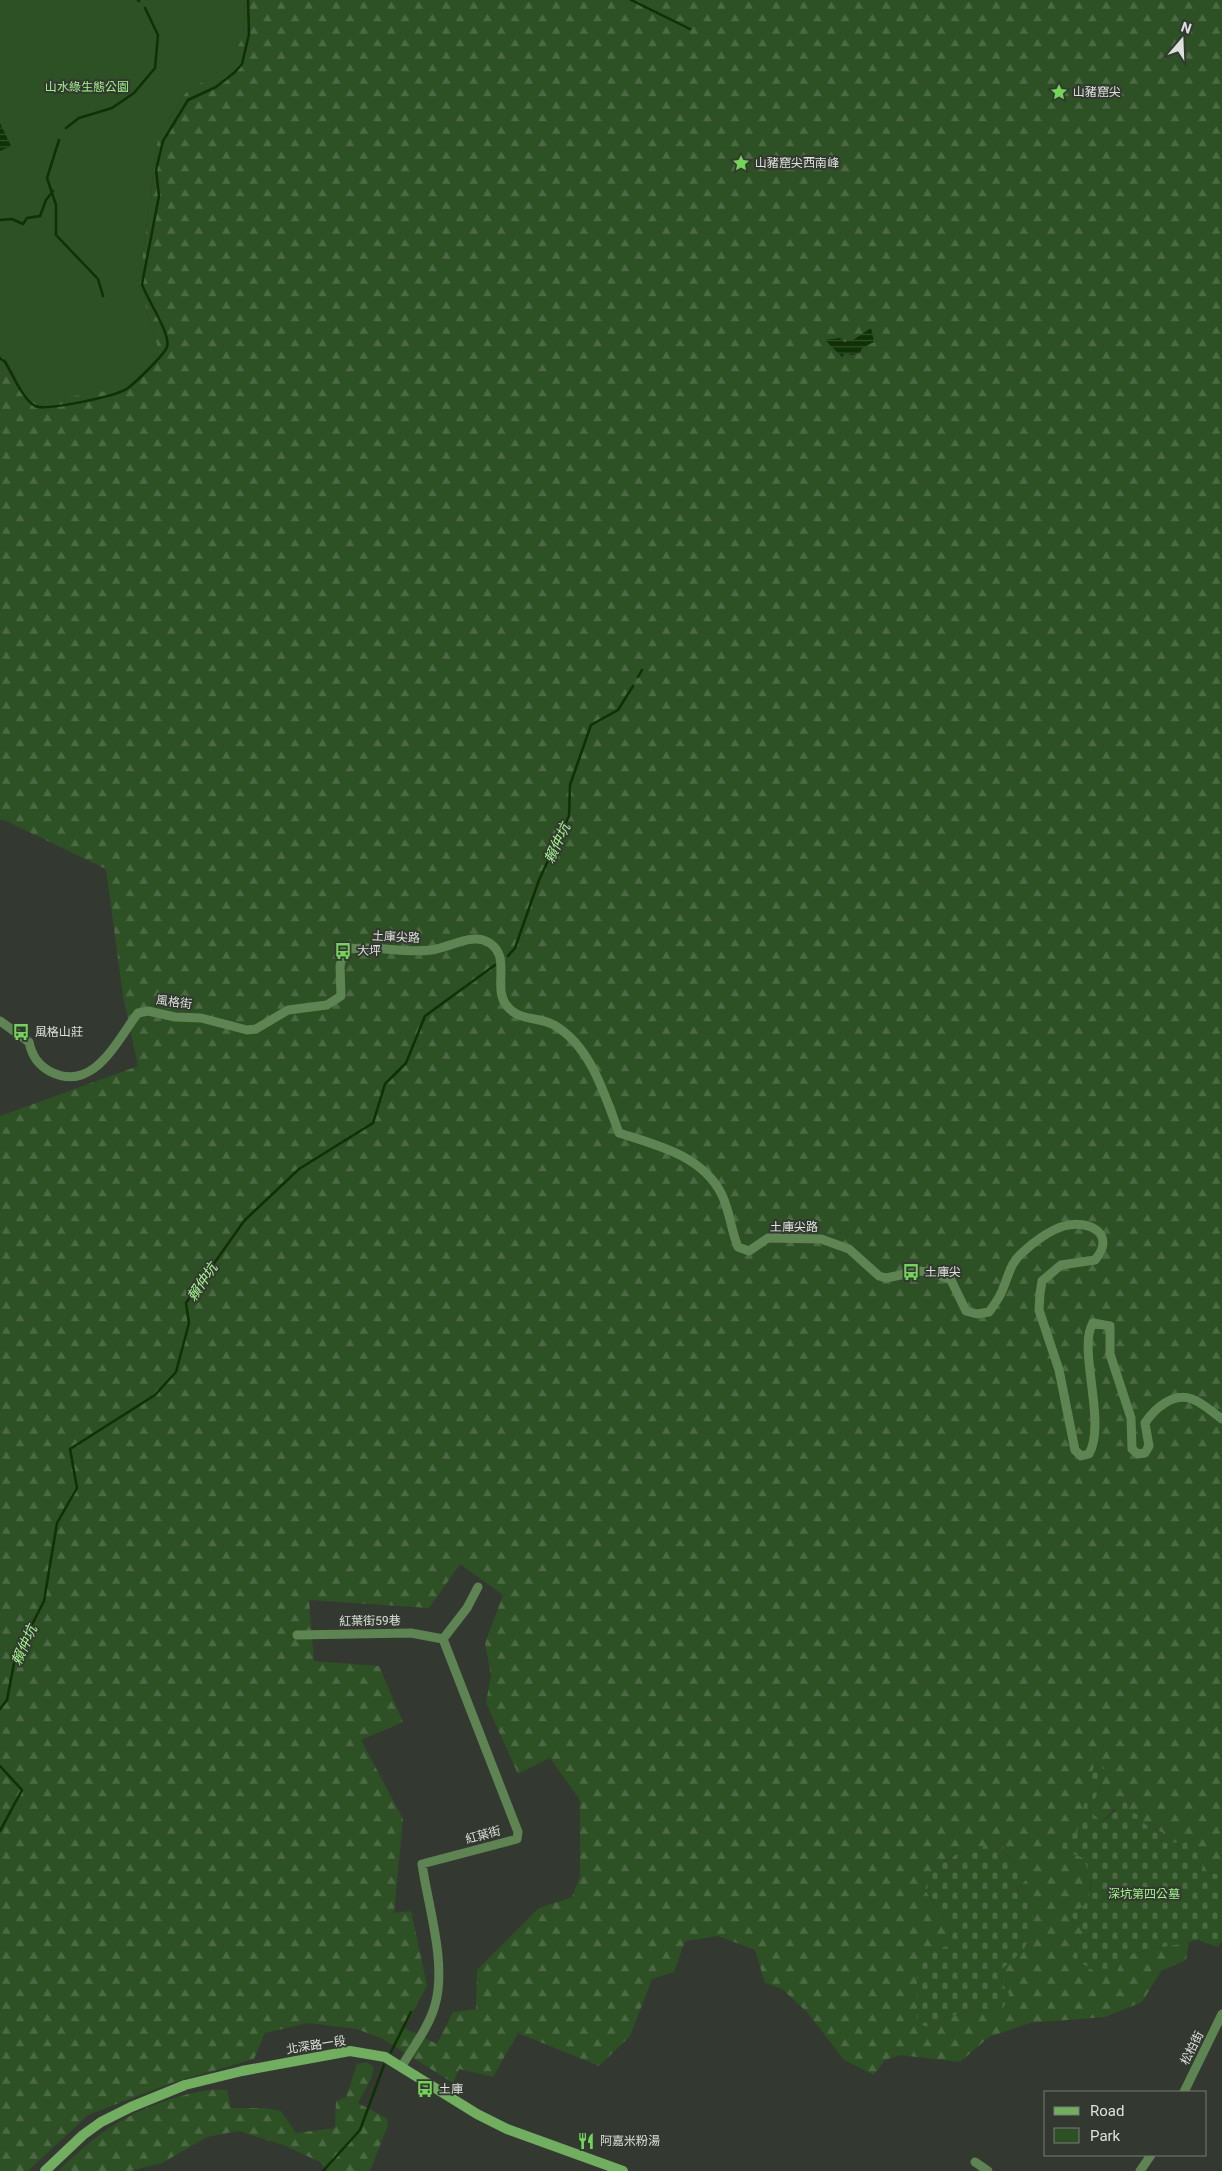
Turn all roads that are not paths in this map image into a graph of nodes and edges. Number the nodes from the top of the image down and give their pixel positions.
1 (344, 950) joint
2 (0, 1021) edge
3 (1222, 1419) edge
4 (478, 1588) dead end
5 (297, 1635) dead end
6 (443, 1639) junction
7 (1222, 2014) edge
8 (402, 2066) junction
9 (1184, 2091) edge
10 (1149, 2156) edge
11 (975, 2162) dead end
12 (44, 2171) edge
13 (623, 2171) edge
14 (988, 2171) edge
15 (1140, 2171) edge

1 - 2 street, 風格街
1 - 3 street, 土庫尖路
4 - 6 street
5 - 6 street, 紅葉街59巷
6 - 8 street, 紅葉街
7 - 9 street, 松柏街
8 - 12 main road, 北深路一段
8 - 13 main road, 北深路一段
10 - 15 street
11 - 14 street

